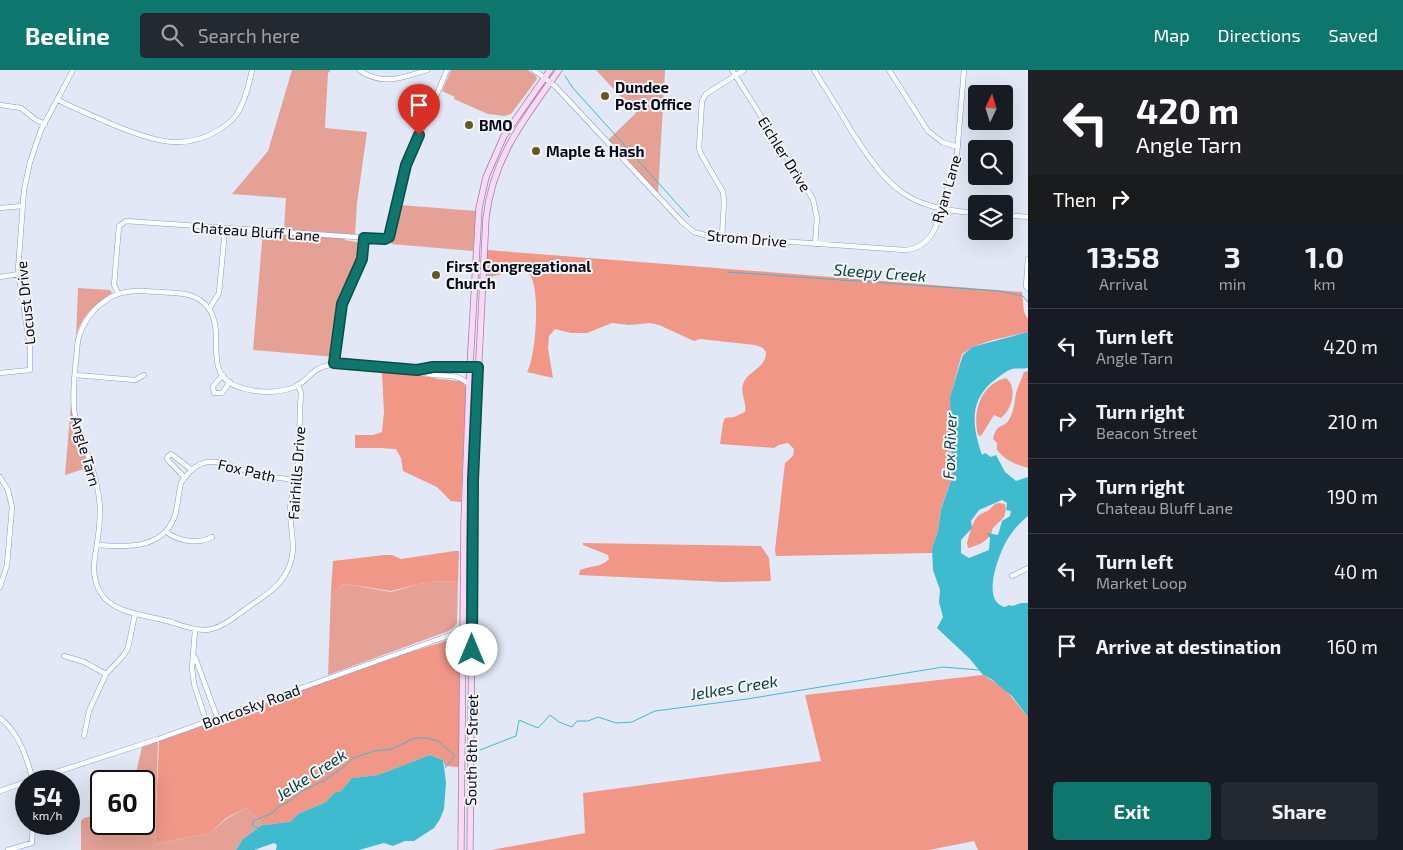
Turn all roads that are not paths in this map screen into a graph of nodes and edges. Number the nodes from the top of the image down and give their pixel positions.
1 (73, 70) edge
2 (252, 70) edge
3 (359, 70) edge
4 (427, 70) edge
5 (447, 70) edge
6 (534, 70) edge
7 (550, 70) edge
8 (560, 70) edge
9 (732, 70) edge
10 (744, 70) edge
11 (814, 70) edge
12 (889, 70) edge
13 (964, 70) edge
14 (736, 75) junction
15 (544, 78) junction
16 (550, 82) junction
17 (58, 100) junction
18 (0, 105) edge
19 (45, 124) junction
20 (958, 146) junction
21 (22, 206) junction
22 (0, 208) edge
23 (941, 209) junction
24 (968, 212) edge
25 (1013, 216) edge
26 (1028, 217) edge
27 (225, 229) junction
28 (722, 237) junction
29 (364, 238) junction
30 (816, 244) junction
31 (924, 244) joint
32 (1028, 259) edge
33 (19, 274) junction
34 (0, 277) edge
35 (1028, 289) edge
36 (118, 293) junction
37 (209, 309) junction
38 (334, 363) junction
39 (470, 366) junction
40 (478, 367) junction
41 (417, 370) junction
42 (0, 373) edge
43 (144, 375) dead end
44 (223, 375) junction
45 (76, 376) junction
46 (230, 382) junction
47 (469, 384) junction
48 (298, 385) junction
49 (192, 470) junction
50 (0, 477) edge
51 (184, 478) junction
52 (295, 480) junction
53 (166, 531) junction
54 (212, 537) dead end
55 (97, 545) junction
56 (1028, 568) edge
57 (1012, 576) dead end
58 (0, 587) edge
59 (135, 614) junction
60 (195, 630) junction
61 (472, 630) junction
62 (464, 631) junction
63 (64, 656) dead end
64 (194, 656) junction
65 (106, 674) junction
66 (217, 717) junction
67 (0, 718) edge
68 (206, 721) junction
69 (84, 736) dead end
70 (27, 770) edge
71 (64, 770) edge
72 (15, 786) edge
73 (0, 791) edge
74 (32, 835) edge
75 (8, 850) edge
76 (461, 850) edge
77 (470, 850) edge

1 - 17 street, Locust Drive
2 - 17 street
3 - 4 street
5 - 29 street, Chateau Bluff Lane
6 - 15 street, Strom Drive
7 - 15 main road, South 8th Street
8 - 16 main road, South 8th Street
9 - 14 street, Eichler Drive
10 - 14 street
11 - 23 street
12 - 20 street
13 - 20 street, Ryan Lane
14 - 28 street
14 - 30 street, Eichler Drive
15 - 16 street, Strom Drive
15 - 39 main road, South 8th Street
16 - 28 street, Strom Drive
16 - 40 main road, South 8th Street
17 - 19 street, Locust Drive
18 - 19 street
19 - 21 street, Locust Drive
20 - 23 street, Ryan Lane
21 - 22 street
21 - 33 street, Locust Drive
23 - 24 street
23 - 31 street, Ryan Lane
25 - 26 street
27 - 29 street, Chateau Bluff Lane
27 - 36 street, Chateau Bluff Lane
27 - 37 street
28 - 30 street, Strom Drive
29 - 38 street
30 - 31 street, Strom Drive
32 - 35 street
33 - 34 street
33 - 42 street, Locust Drive
36 - 37 street, Angle Tarn
36 - 45 street, Angle Tarn
37 - 44 street
38 - 41 street
38 - 48 street
39 - 40 street
39 - 41 street
39 - 47 main road, South 8th Street
40 - 61 main road, South 8th Street
41 - 47 street
43 - 45 street
44 - 46 street
44 - 46 street
45 - 55 street, Angle Tarn
46 - 48 street
47 - 62 main road, South 8th Street
48 - 52 street, Fairhills Drive
49 - 51 street, Fox Path
49 - 51 street
49 - 52 street, Fox Path
50 - 58 street
51 - 53 street, Fox Path
52 - 60 street, Fairhills Drive
53 - 54 street
53 - 55 street
55 - 59 street, Angle Tarn
56 - 57 street
59 - 60 street, Angle Tarn
59 - 65 street
60 - 64 street
61 - 62 street, Boncosky Road
61 - 77 main road, South 8th Street
62 - 66 street, Boncosky Road
62 - 76 main road, South 8th Street
63 - 65 street
64 - 66 street
64 - 68 street
65 - 69 street
66 - 68 street, Boncosky Road
67 - 70 street
68 - 71 street, Boncosky Road
72 - 73 street, Boncosky Road
74 - 75 street

